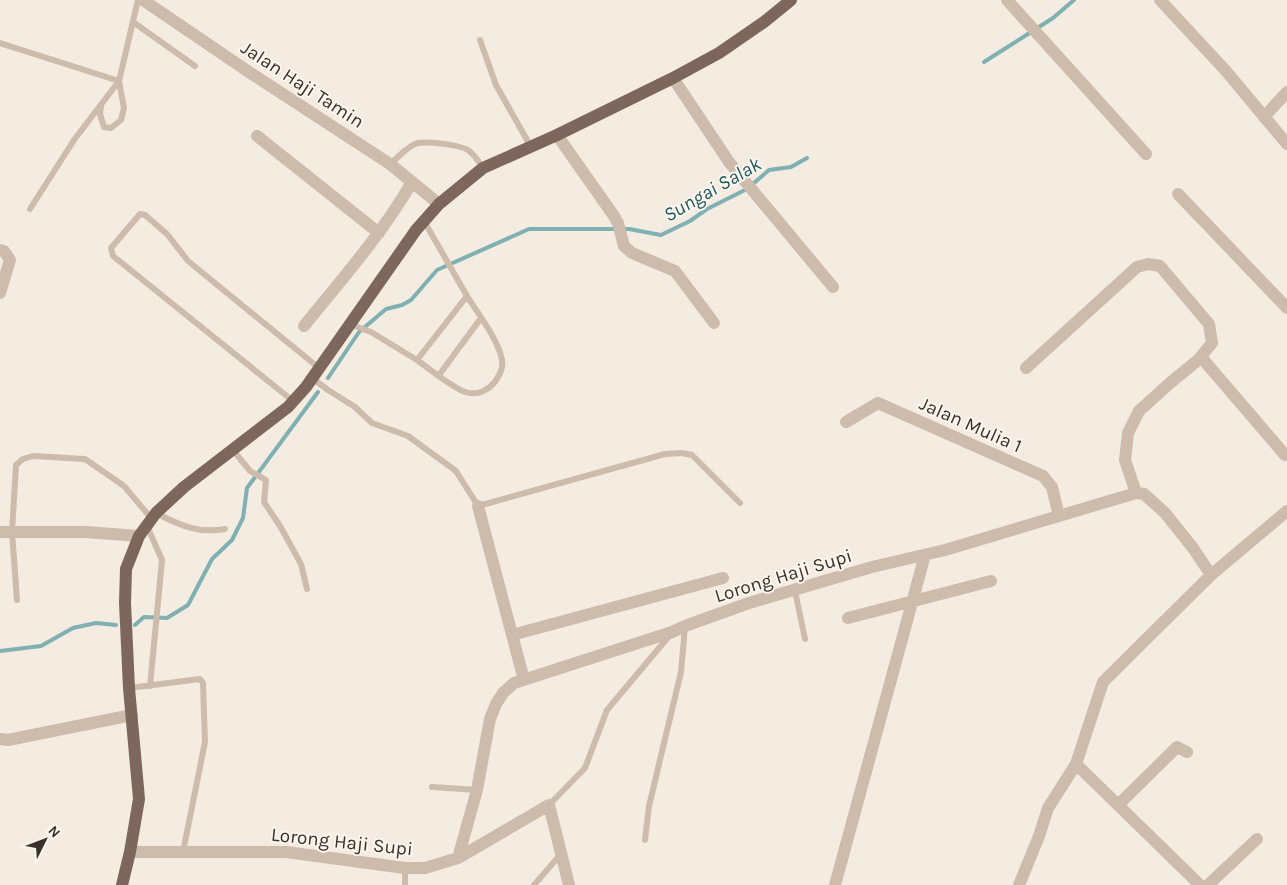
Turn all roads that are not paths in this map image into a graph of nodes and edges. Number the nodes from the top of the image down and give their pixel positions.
1 (138, 0) edge
2 (143, 0) edge
3 (790, 0) edge
4 (1007, 0) edge
5 (1160, 0) edge
6 (133, 22) junction
7 (480, 40) dead end
8 (0, 43) edge
9 (195, 66) dead end
10 (673, 78) junction
11 (119, 81) junction
12 (1287, 92) edge
13 (101, 104) junction
14 (1264, 117) junction
15 (557, 135) junction
16 (258, 136) dead end
17 (1287, 144) edge
18 (531, 147) junction
19 (1146, 154) dead end
20 (390, 164) junction
21 (484, 168) junction
22 (412, 182) junction
23 (1178, 194) dead end
24 (439, 204) junction
25 (30, 209) dead end
26 (424, 220) junction
27 (379, 233) junction
28 (2, 250) edge
29 (833, 286) dead end
30 (0, 293) edge
31 (467, 296) junction
32 (1287, 308) edge
33 (481, 318) junction
34 (714, 324) dead end
35 (353, 325) junction
36 (304, 326) dead end
37 (1201, 357) junction
38 (417, 360) junction
39 (1026, 368) dead end
40 (316, 373) junction
41 (439, 375) junction
42 (293, 401) junction
43 (846, 422) dead end
44 (233, 450) junction
45 (1285, 455) dead end
46 (1136, 493) junction
47 (740, 503) dead end
48 (478, 506) junction
49 (1287, 512) edge
50 (1059, 516) junction
51 (151, 519) junction
52 (225, 529) dead end
53 (6, 532) edge
54 (139, 536) junction
55 (925, 555) junction
56 (1211, 575) junction
57 (723, 578) dead end
58 (991, 581) dead end
59 (308, 589) dead end
60 (795, 591) junction
61 (17, 600) dead end
62 (912, 601) junction
63 (848, 618) dead end
64 (685, 626) junction
65 (672, 632) junction
66 (512, 635) junction
67 (805, 639) dead end
68 (524, 680) junction
69 (150, 686) junction
70 (129, 688) junction
71 (132, 715) junction
72 (0, 740) edge
73 (1187, 752) dead end
74 (1076, 764) junction
75 (432, 787) dead end
76 (476, 790) junction
77 (549, 805) junction
78 (1118, 805) junction
79 (1257, 839) dead end
80 (645, 840) dead end
81 (130, 852) junction
82 (183, 852) junction
83 (561, 854) junction
84 (458, 858) junction
85 (405, 868) junction
86 (122, 885) edge
87 (405, 885) edge
88 (534, 885) edge
89 (569, 885) edge
90 (836, 885) edge
91 (1019, 885) edge
92 (1200, 885) edge
93 (1208, 885) edge

1 - 6 lane
2 - 20 street, Jalan Haji Tamin
3 - 10 main road
4 - 19 street
5 - 14 street
6 - 9 lane
6 - 11 lane
7 - 18 lane
8 - 11 lane
10 - 15 main road
10 - 29 street
11 - 13 lane
11 - 13 lane
12 - 14 street
13 - 25 lane
14 - 17 street
15 - 18 main road
15 - 34 street
16 - 27 street
18 - 21 main road
20 - 21 lane
20 - 22 street, Jalan Haji Tamin
21 - 24 main road
22 - 24 street, Jalan Haji Tamin
22 - 27 street
23 - 32 street
24 - 26 main road
26 - 31 lane
26 - 35 main road
27 - 36 street
28 - 30 street
31 - 33 lane
31 - 38 lane
33 - 41 lane
33 - 41 lane
35 - 38 lane
35 - 40 main road
37 - 39 street
37 - 45 street
37 - 46 street
38 - 41 lane
40 - 42 main road
40 - 42 lane
40 - 48 lane
42 - 44 main road
43 - 50 street, Jalan Mulia 1
44 - 51 main road
44 - 59 lane
46 - 50 street, Lorong Haji Supi
46 - 56 street
47 - 48 lane
48 - 66 street
49 - 56 street
50 - 55 street, Lorong Haji Supi
51 - 52 lane
51 - 53 lane
51 - 54 main road
51 - 69 lane
53 - 54 street
53 - 61 lane
54 - 70 main road
55 - 60 street, Lorong Haji Supi
55 - 62 street
56 - 74 street
57 - 66 street
58 - 62 street
60 - 64 street, Lorong Haji Supi
60 - 67 lane
62 - 63 street
62 - 90 street
64 - 65 street, Lorong Haji Supi
64 - 80 lane
65 - 68 street, Lorong Haji Supi
65 - 77 lane
66 - 68 street
68 - 76 street, Lorong Haji Supi
69 - 70 lane
69 - 82 lane
70 - 71 main road
71 - 72 street
71 - 81 main road
73 - 78 street
74 - 78 street
74 - 91 street
75 - 76 lane
76 - 84 street, Lorong Haji Supi
77 - 83 street
77 - 84 street, Lorong Haji Supi
78 - 92 street
79 - 93 street
81 - 82 street, Lorong Haji Supi
81 - 86 main road
82 - 85 street, Lorong Haji Supi
83 - 88 lane
83 - 89 street
84 - 85 street, Lorong Haji Supi
85 - 87 lane

